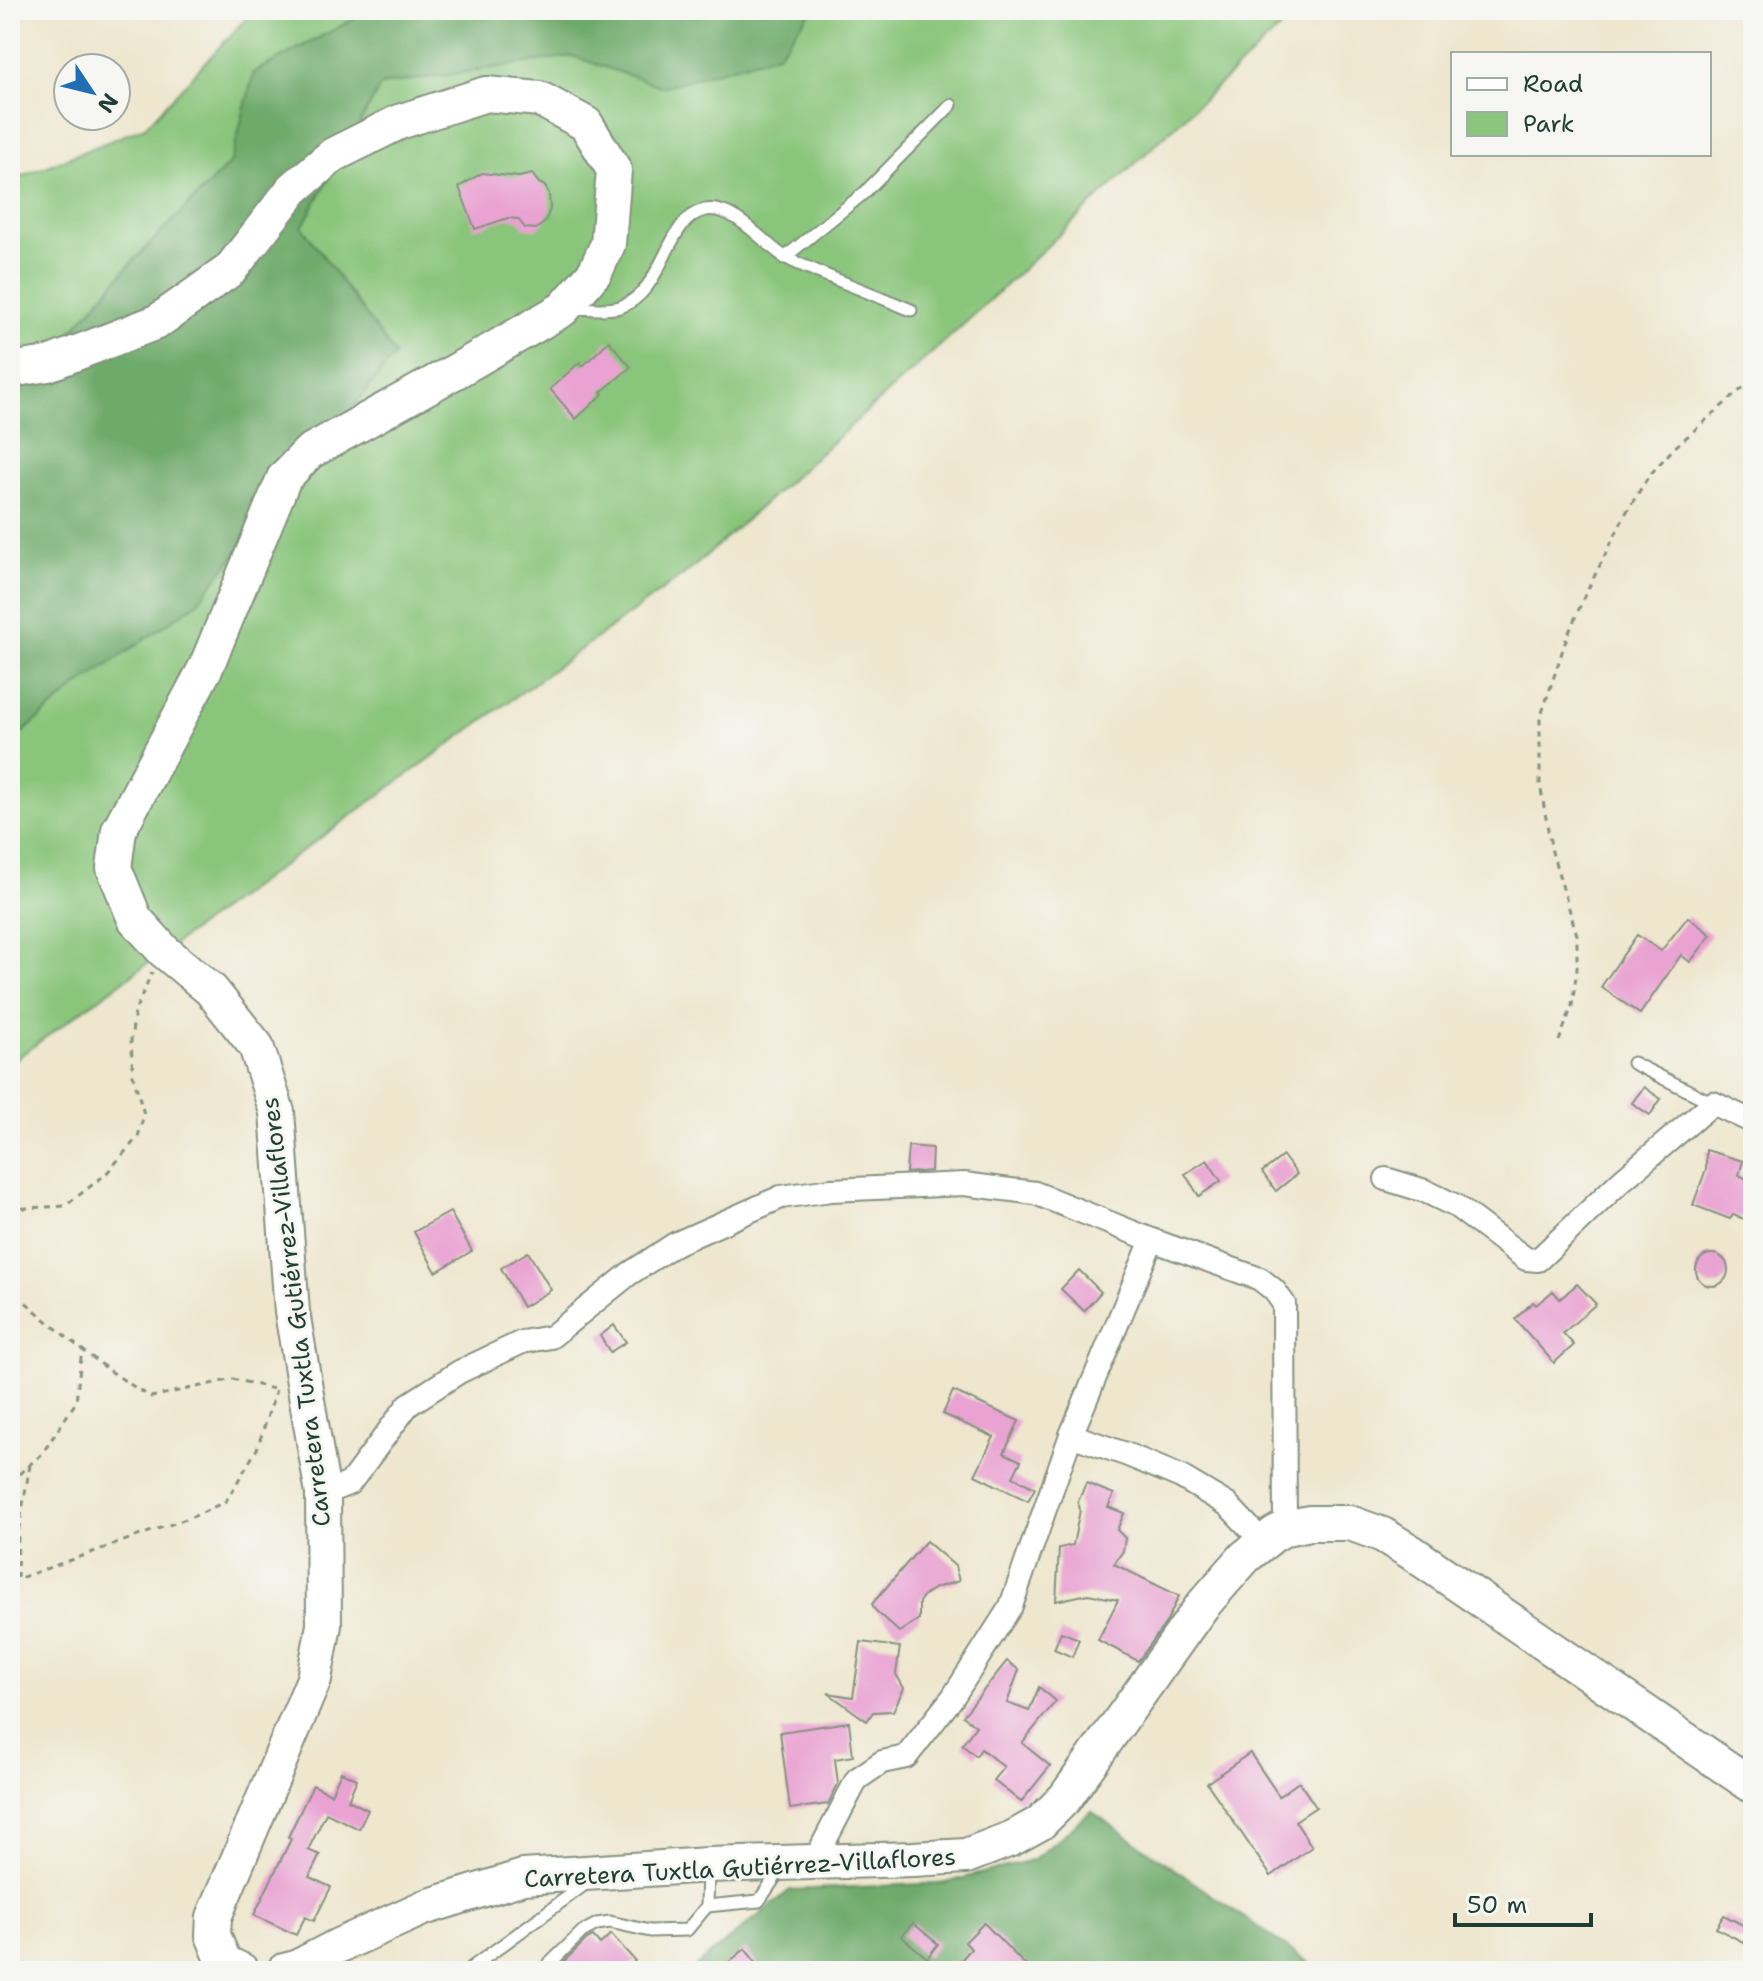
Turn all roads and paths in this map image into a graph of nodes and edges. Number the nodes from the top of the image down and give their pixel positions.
1 (951, 105) dead end
2 (784, 258) junction
3 (563, 309) junction
4 (911, 310) dead end
5 (10, 370) edge
6 (1753, 379) edge
7 (164, 951) junction
8 (1559, 1041) dead end
9 (1633, 1063) dead end
10 (1713, 1103) junction
11 (1753, 1122) edge
12 (1386, 1179) dead end
13 (10, 1209) edge
14 (1152, 1240) junction
15 (10, 1285) edge
16 (82, 1349) junction
17 (291, 1389) junction
18 (1071, 1435) junction
19 (30, 1465) junction
20 (10, 1482) edge
21 (323, 1494) junction
22 (1274, 1535) junction
23 (1753, 1786) edge
24 (799, 1862) junction
25 (708, 1865) junction
26 (602, 1872) junction
27 (707, 1906) junction
28 (242, 1971) edge
29 (284, 1971) edge
30 (467, 1971) edge
31 (542, 1971) edge

1 - 2 lane
2 - 3 lane
2 - 4 lane
3 - 5 main road, Carretera Tuxtla Gutiérrez-Villaflores
3 - 7 main road, Carretera Tuxtla Gutiérrez-Villaflores
6 - 8 path
7 - 13 path
7 - 17 main road, Carretera Tuxtla Gutiérrez-Villaflores
9 - 10 lane
10 - 11 street
10 - 12 street
14 - 18 street
14 - 21 street
14 - 22 street
15 - 16 path
16 - 17 path
16 - 19 path
17 - 19 path
17 - 21 main road, Carretera Tuxtla Gutiérrez-Villaflores
18 - 22 street
18 - 24 street
19 - 20 path
21 - 28 main road, Carretera Tuxtla Gutiérrez-Villaflores
22 - 23 main road
22 - 24 main road, Carretera Tuxtla Gutiérrez-Villaflores
24 - 25 main road, Carretera Tuxtla Gutiérrez-Villaflores
24 - 27 lane
25 - 26 main road, Carretera Tuxtla Gutiérrez-Villaflores
25 - 27 lane
26 - 29 main road, Carretera Tuxtla Gutiérrez-Villaflores
26 - 30 lane
27 - 31 lane

